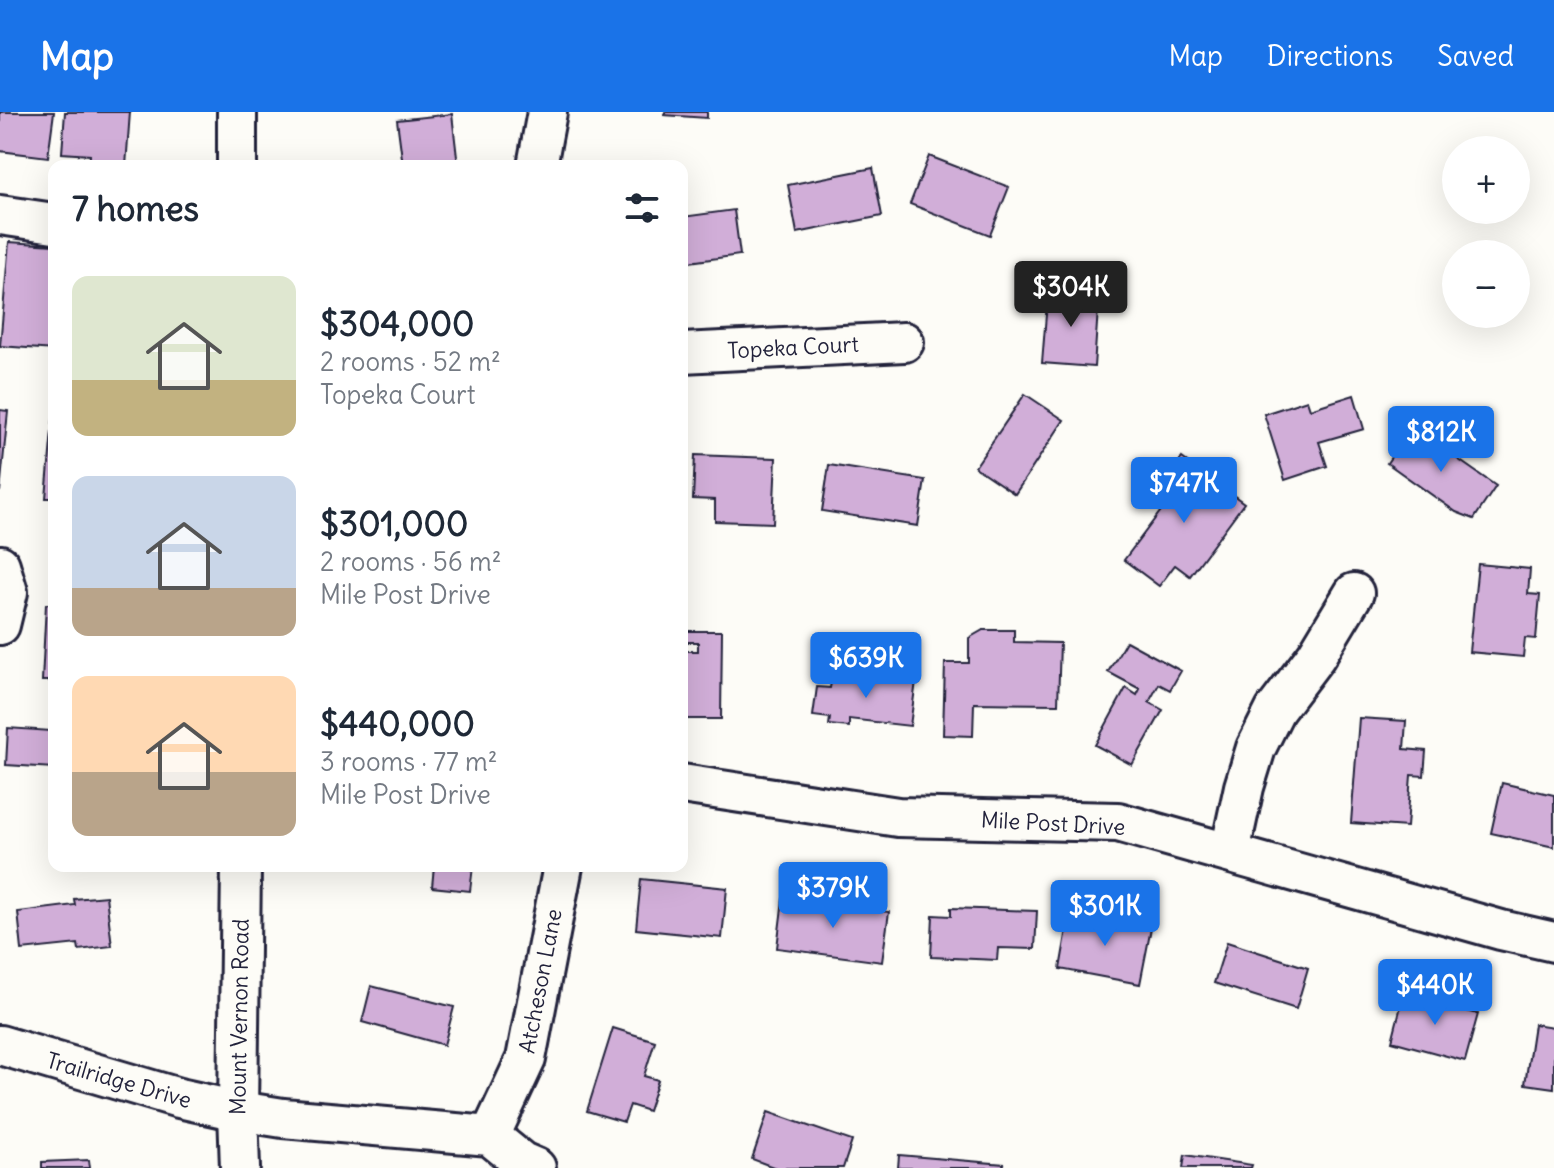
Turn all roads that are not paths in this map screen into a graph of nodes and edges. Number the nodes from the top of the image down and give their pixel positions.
1 (237, 112) edge
2 (547, 112) edge
3 (237, 160) edge
4 (538, 160) edge
5 (0, 215) edge
6 (48, 222) edge
7 (904, 342) dead end
8 (688, 353) edge
9 (0, 565) edge
10 (1354, 593) dead end
11 (0, 625) edge
12 (688, 785) edge
13 (1230, 852) junction
14 (241, 872) edge
15 (562, 872) edge
16 (1554, 942) edge
17 (0, 1045) edge
18 (238, 1111) junction
19 (490, 1136) junction
20 (240, 1168) edge
21 (536, 1168) edge

1 - 3 street
2 - 4 street
5 - 6 street
7 - 8 street, Topeka Court
9 - 11 street
10 - 13 street
12 - 13 street, Mile Post Drive
13 - 16 street, Mile Post Drive
14 - 18 street, Mount Vernon Road
15 - 19 street, Atcheson Lane
17 - 18 street, Trailridge Drive
18 - 19 street, Trailridge Drive
18 - 20 street, Mount Vernon Road
19 - 21 street

